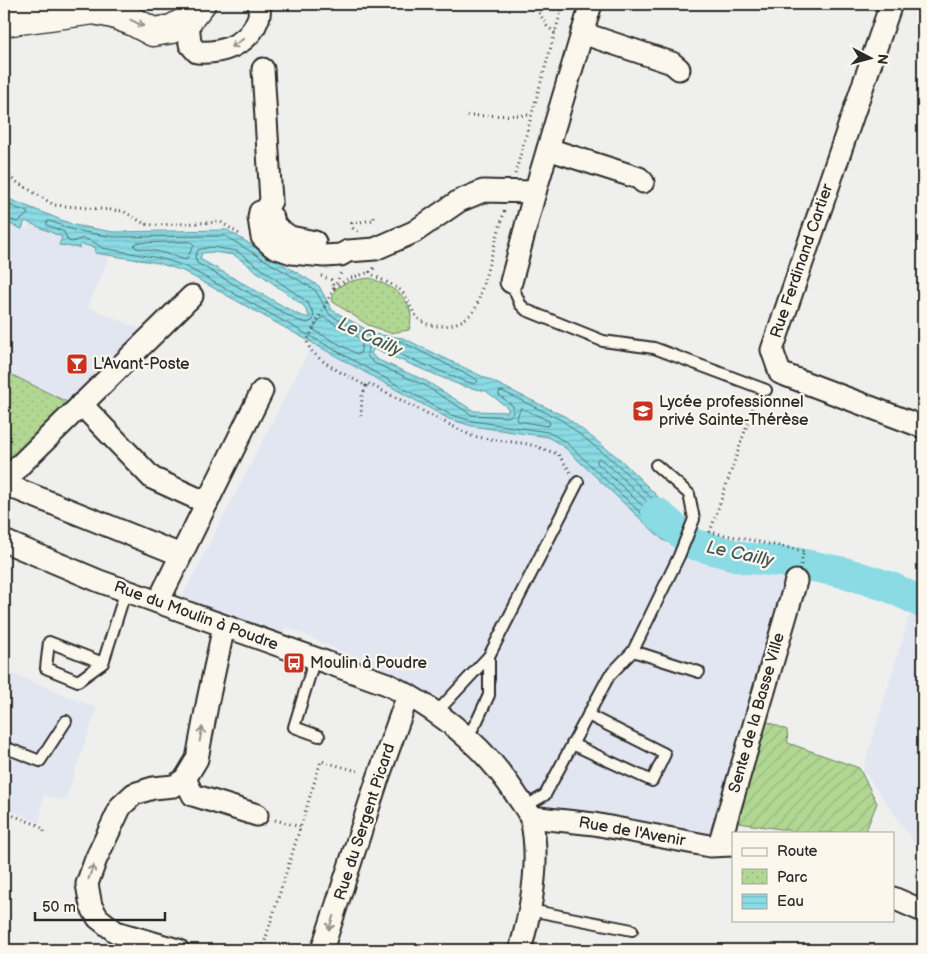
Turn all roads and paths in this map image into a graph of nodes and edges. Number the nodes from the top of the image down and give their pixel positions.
1 (260, 4) edge
2 (534, 4) edge
3 (563, 4) edge
4 (591, 4) edge
5 (892, 4) edge
6 (196, 9) edge
7 (42, 10) edge
8 (4, 22) edge
9 (555, 33) junction
10 (582, 33) junction
11 (263, 69) dead end
12 (679, 69) dead end
13 (532, 115) junction
14 (467, 116) dead end
15 (548, 149) junction
16 (4, 174) edge
17 (643, 182) dead end
18 (510, 191) junction
19 (535, 192) junction
20 (273, 218) dead end
21 (248, 240) dead end
22 (348, 251) junction
23 (376, 266) dead end
24 (370, 272) junction
25 (316, 274) dead end
26 (511, 282) joint
27 (334, 288) junction
28 (192, 296) dead end
29 (366, 386) junction
30 (262, 390) dead end
31 (762, 393) joint
32 (81, 404) junction
33 (362, 416) dead end
34 (923, 427) edge
35 (656, 465) dead end
36 (578, 482) joint
37 (4, 485) edge
38 (207, 503) junction
39 (4, 541) edge
40 (181, 555) junction
41 (802, 560) dead end
42 (796, 581) dead end
43 (126, 590) junction
44 (158, 602) junction
45 (224, 626) junction
46 (633, 651) junction
47 (489, 656) junction
48 (315, 658) junction
49 (103, 663) junction
50 (699, 672) dead end
51 (408, 694) junction
52 (436, 713) junction
53 (588, 715) junction
54 (66, 721) dead end
55 (320, 736) dead end
56 (466, 737) junction
57 (572, 744) junction
58 (4, 747) edge
59 (379, 776) junction
60 (186, 779) junction
61 (4, 812) edge
62 (527, 812) junction
63 (257, 815) joint
64 (300, 827) junction
65 (44, 835) dead end
66 (726, 845) edge
67 (4, 865) edge
68 (8, 866) dead end
69 (894, 898) edge
70 (530, 910) junction
71 (923, 911) edge
72 (632, 930) dead end
73 (178, 950) edge
74 (262, 950) edge
75 (322, 950) edge
76 (520, 950) edge

1 -> 6 street
2 - 9 path
3 - 9 path
4 - 10 street
5 - 34 street, Rue Ferdinand Cartier
7 -> 6 street
7 - 8 street
9 - 13 path
10 - 12 street
10 - 15 street
11 - 22 street
13 - 14 path
13 - 18 path
15 - 17 street
15 - 19 street
16 - 21 path
18 - 19 street
18 - 22 street
18 - 24 path
19 - 26 street
20 - 22 street
23 - 24 path
24 - 27 path
25 - 27 path
26 - 31 lane
27 - 29 path
28 - 32 street
29 - 33 path
29 - 36 path
30 - 38 street
31 - 41 path
32 - 37 street
32 - 38 street
35 - 46 lane
36 - 47 lane
37 - 40 street
38 - 40 street
39 - 43 street, Rue du Moulin à Poudre
40 - 44 street
42 - 66 street, Sente de la Basse Ville
43 - 44 street, Rue du Moulin à Poudre
43 - 49 lane
44 - 45 street, Rue du Moulin à Poudre
45 - 48 street, Rue du Moulin à Poudre
60 -> 45 street
46 - 50 lane
46 - 53 lane
47 - 52 lane
47 - 56 lane
48 - 51 street, Rue du Moulin à Poudre
48 - 55 lane
49 - 49 lane
51 - 52 street, Rue du Moulin à Poudre
51 - 59 street, Rue du Sergent Picard
52 - 56 street, Rue du Moulin à Poudre
53 - 57 lane
53 - 57 lane
54 - 58 lane
56 - 62 street, Rue du Moulin à Poudre
57 - 62 lane
59 - 64 path
59 -> 75 street, Rue du Sergent Picard
60 - 63 street
73 -> 60 street
61 - 65 path
62 - 66 street, Rue de l'Avenir
62 - 70 street, Rue du Moulin à Poudre
63 - 64 path
64 - 74 path
67 - 68 path
69 - 71 street
70 - 72 lane
70 - 76 street, Rue du Moulin à Poudre

